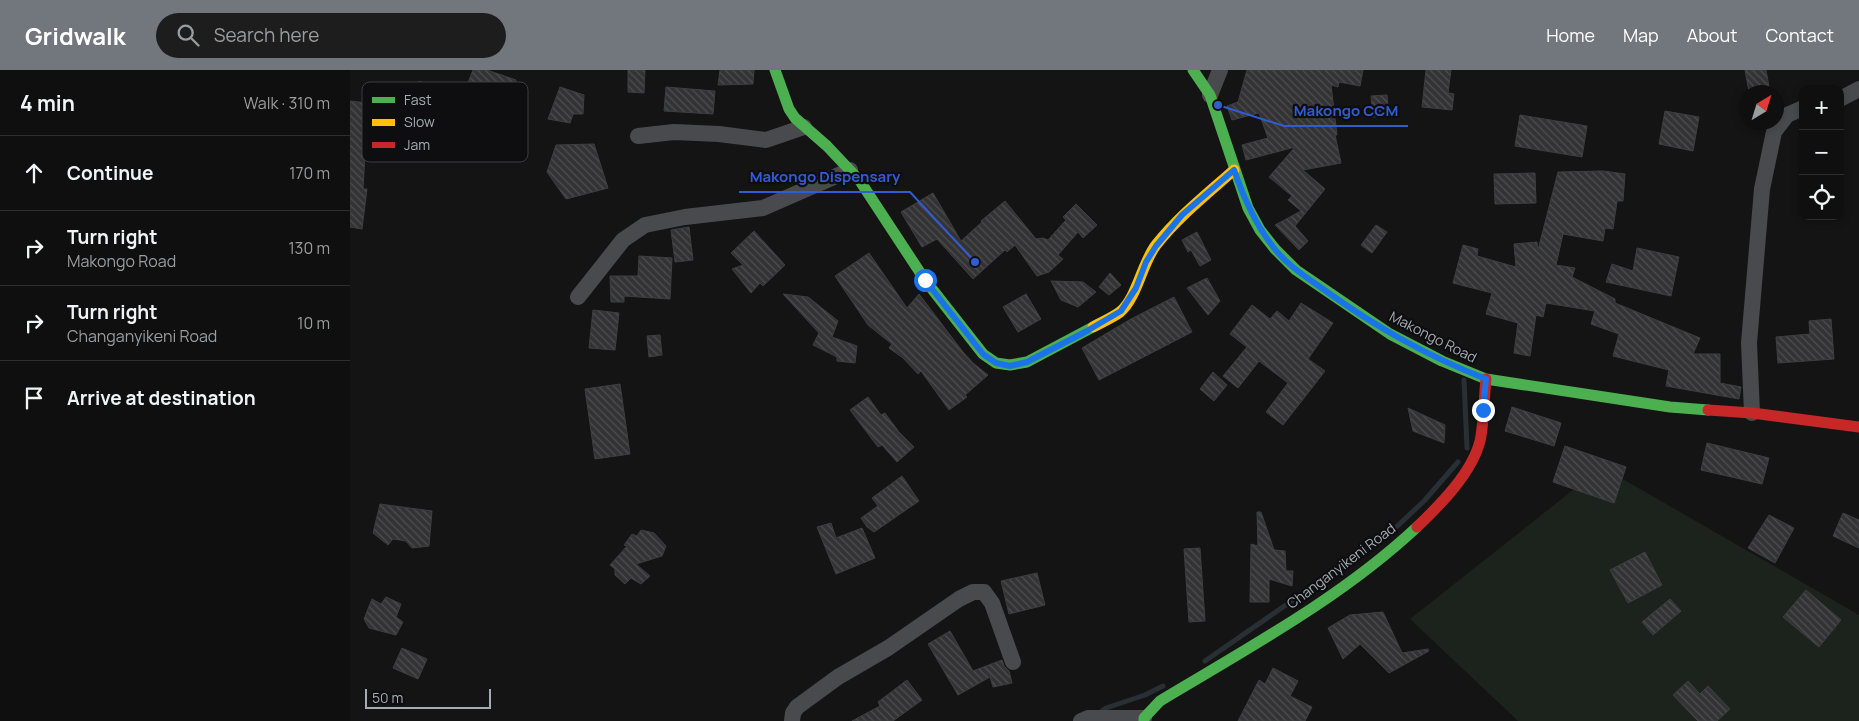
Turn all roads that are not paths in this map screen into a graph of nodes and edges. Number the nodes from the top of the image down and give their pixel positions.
1 (776, 70) edge
2 (1193, 70) edge
3 (1220, 70) edge
4 (1859, 89) edge
5 (1210, 95) junction
6 (1844, 96) edge
7 (1799, 110) edge
8 (804, 127) junction
9 (638, 136) dead end
10 (850, 170) junction
11 (1234, 170) junction
12 (578, 297) dead end
13 (1486, 379) junction
14 (1752, 413) junction
15 (1859, 427) edge
16 (1012, 662) dead end
17 (1144, 719) edge
18 (792, 721) edge
19 (1081, 721) edge

1 - 8 street
2 - 5 street, Makongo Road
3 - 5 street
4 - 6 street
5 - 11 street, Makongo Road
7 - 14 street
8 - 9 street
8 - 10 street
10 - 11 street
10 - 12 street
11 - 13 street, Makongo Road
13 - 14 street, Makongo Road
13 - 17 street, Changanyikeni Road
14 - 15 street, Makongo Road
16 - 18 street
17 - 19 street

